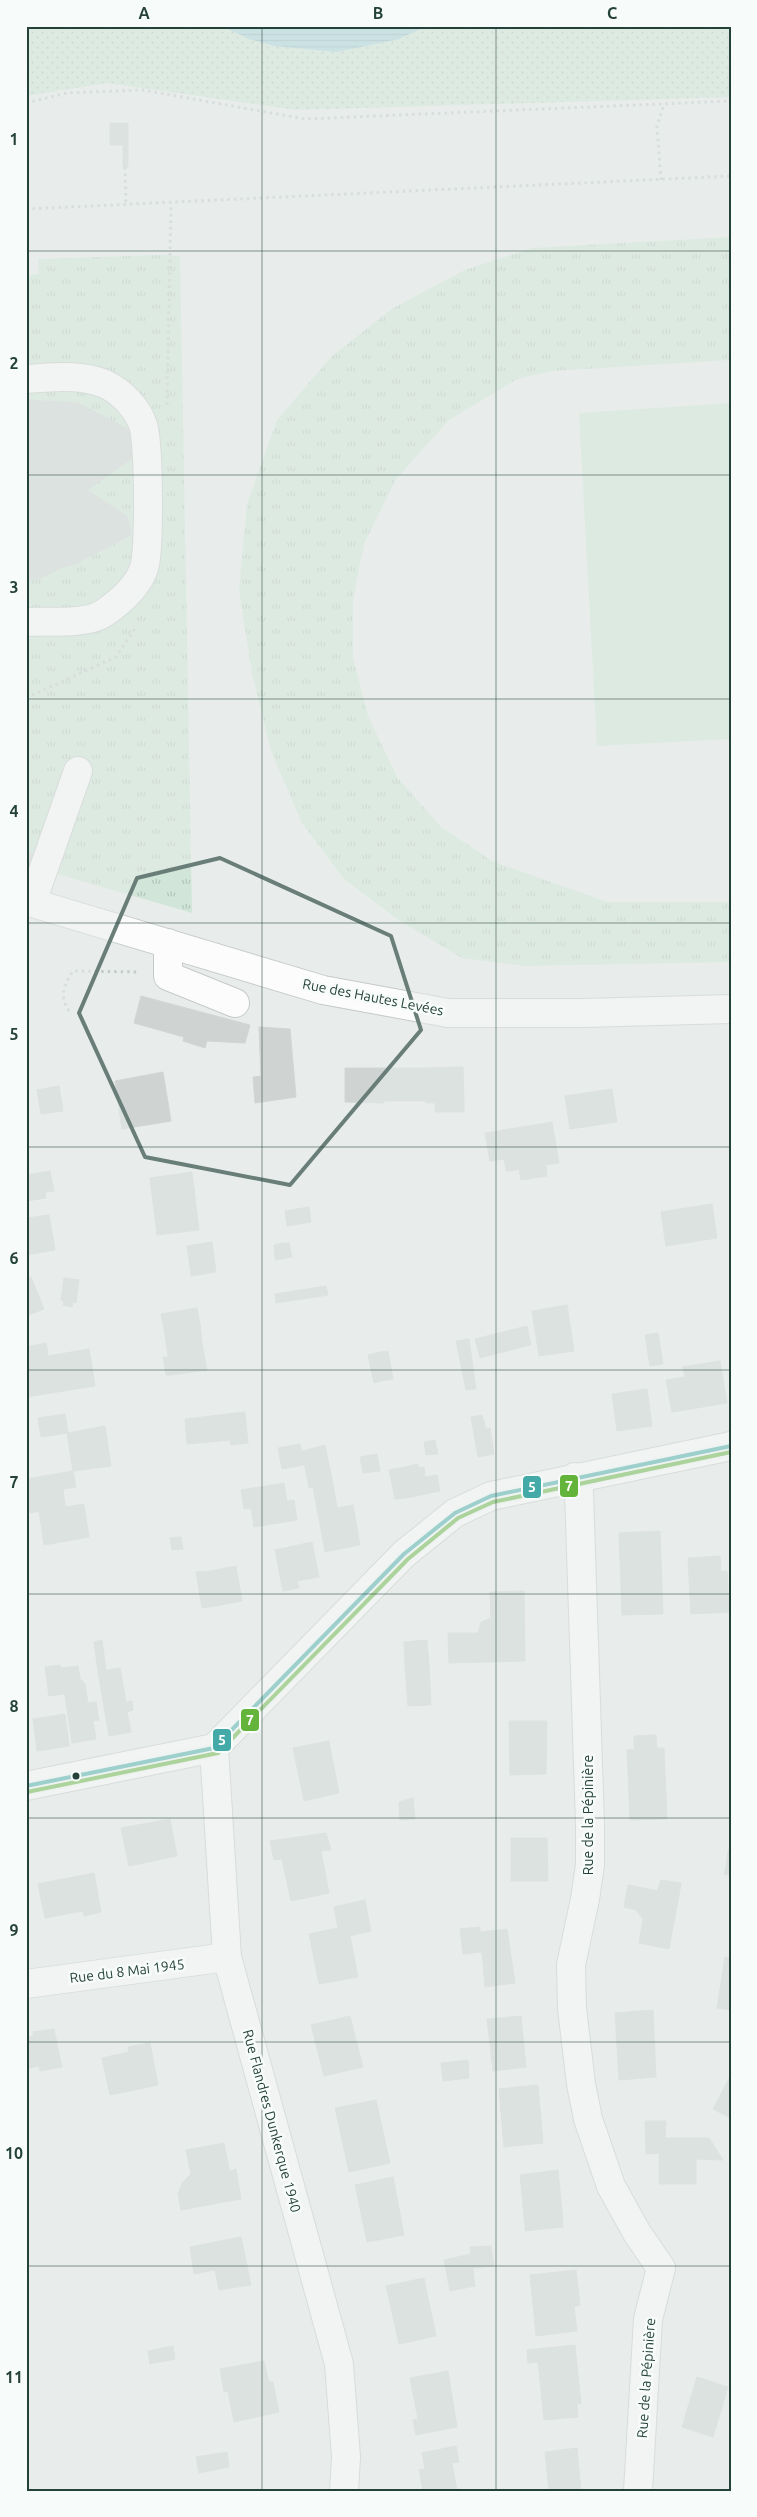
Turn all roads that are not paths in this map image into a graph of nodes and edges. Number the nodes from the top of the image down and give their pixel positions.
1 (26, 379) edge
2 (26, 622) edge
3 (78, 771) dead end
4 (29, 902) edge
5 (168, 943) junction
6 (235, 1003) dead end
7 (731, 1009) edge
8 (731, 1446) edge
9 (575, 1477) junction
10 (214, 1748) junction
11 (26, 1786) edge
12 (227, 1958) junction
13 (26, 1984) edge
14 (344, 2491) edge
15 (638, 2491) edge

1 - 2 street
3 - 4 street
4 - 5 street, Rue des Hautes Levées
5 - 6 street
5 - 7 street, Rue des Hautes Levées
8 - 9 street
9 - 10 street
9 - 15 street, Rue de la Pépinière
10 - 11 street
10 - 12 street, Rue Flandres Dunkerque 1940
12 - 13 street, Rue du 8 Mai 1945
12 - 14 street, Rue Flandres Dunkerque 1940

